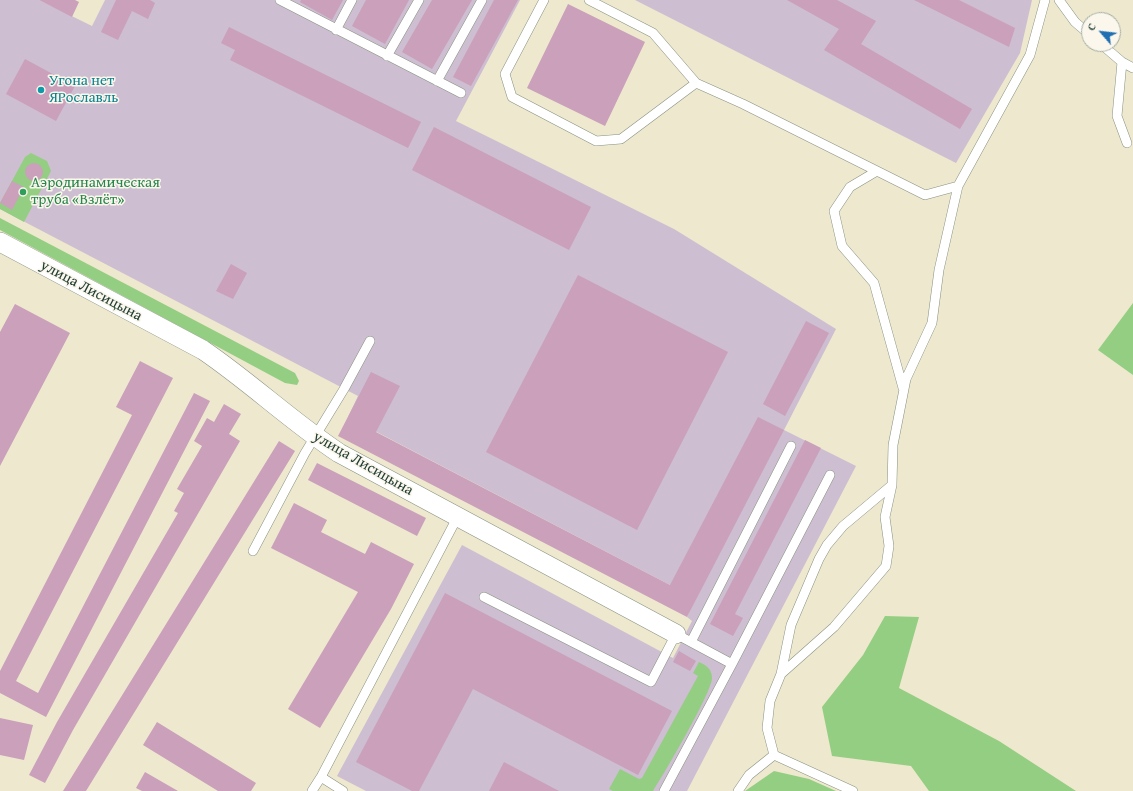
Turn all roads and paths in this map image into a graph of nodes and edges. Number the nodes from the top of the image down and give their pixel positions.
1 (282, 0) edge
2 (352, 0) edge
3 (419, 0) edge
4 (482, 0) edge
5 (544, 0) edge
6 (589, 0) edge
7 (1045, 0) edge
8 (1059, 0) edge
9 (1081, 27) edge
10 (336, 30) junction
11 (1110, 52) edge
12 (387, 56) junction
13 (1122, 62) junction
14 (1133, 68) edge
15 (436, 81) junction
16 (696, 83) junction
17 (461, 93) dead end
18 (1127, 143) dead end
19 (877, 171) junction
20 (958, 186) junction
21 (0, 242) edge
22 (370, 340) dead end
23 (904, 390) junction
24 (315, 438) junction
25 (791, 446) dead end
26 (830, 475) dead end
27 (892, 485) junction
28 (458, 516) junction
29 (253, 551) dead end
30 (484, 597) dead end
31 (683, 638) junction
32 (732, 664) junction
33 (781, 674) junction
34 (774, 755) junction
35 (321, 777) junction
36 (312, 791) edge
37 (342, 791) edge
38 (664, 791) edge
39 (738, 791) edge
40 (853, 791) edge

1 - 10 lane
2 - 10 lane
3 - 12 lane
4 - 15 lane
5 - 16 lane
6 - 16 lane
7 - 20 lane
8 - 9 lane
10 - 12 lane
11 - 13 lane
12 - 15 lane
13 - 14 lane
13 - 18 lane
15 - 17 lane
16 - 19 lane
19 - 20 lane
19 - 23 lane
20 - 23 lane
21 - 24 street, улица Лисицына
22 - 24 lane
23 - 27 lane
24 - 28 street, улица Лисицына
24 - 29 lane
25 - 31 lane
26 - 32 lane
27 - 33 lane
27 - 33 lane
28 - 31 street, улица Лисицына
28 - 35 lane
30 - 31 lane
31 - 32 lane
32 - 38 lane
33 - 34 lane
34 - 39 lane
34 - 40 lane
35 - 36 lane
35 - 37 lane

